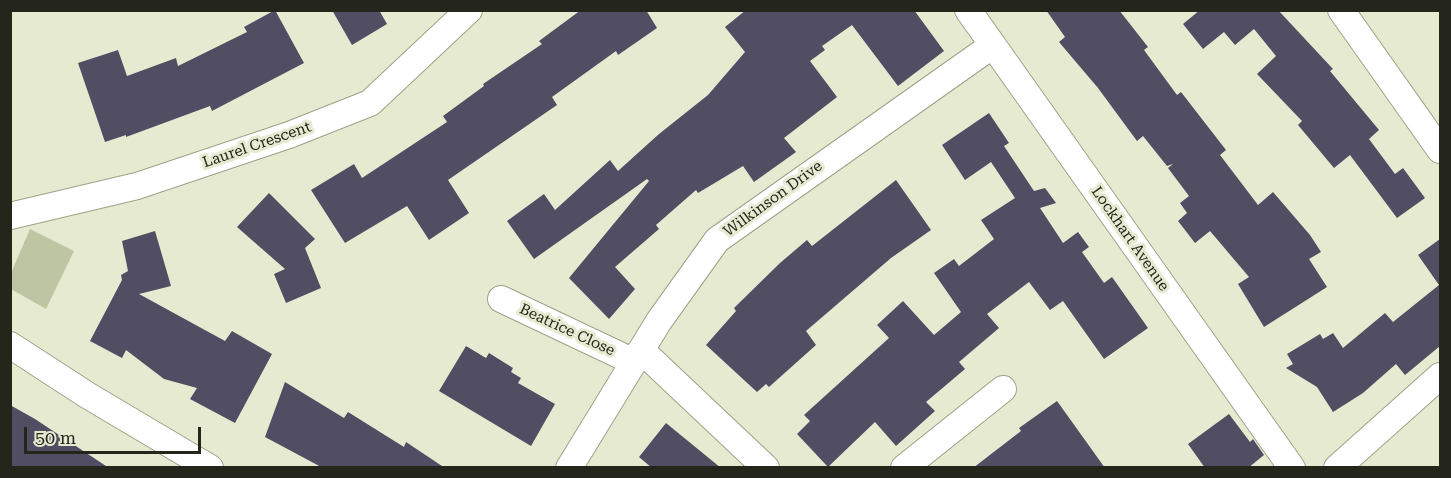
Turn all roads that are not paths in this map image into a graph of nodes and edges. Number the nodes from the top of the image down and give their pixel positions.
1 (469, 10) edge
2 (968, 10) edge
3 (1341, 10) edge
4 (993, 45) junction
5 (1440, 150) edge
6 (10, 216) edge
7 (501, 299) dead end
8 (10, 345) edge
9 (637, 356) junction
10 (1440, 376) edge
11 (1003, 389) dead end
12 (210, 468) edge
13 (569, 468) edge
14 (766, 468) edge
15 (904, 468) edge
16 (1292, 468) edge
17 (1337, 468) edge

1 - 6 street, Laurel Crescent
2 - 4 street, Lockhart Avenue
3 - 5 street
4 - 9 street, Wilkinson Drive
4 - 16 street, Lockhart Avenue
7 - 9 street, Beatrice Close
8 - 12 street
9 - 13 street, Wilkinson Drive
9 - 14 street, Beatrice Close
10 - 17 street
11 - 15 street

